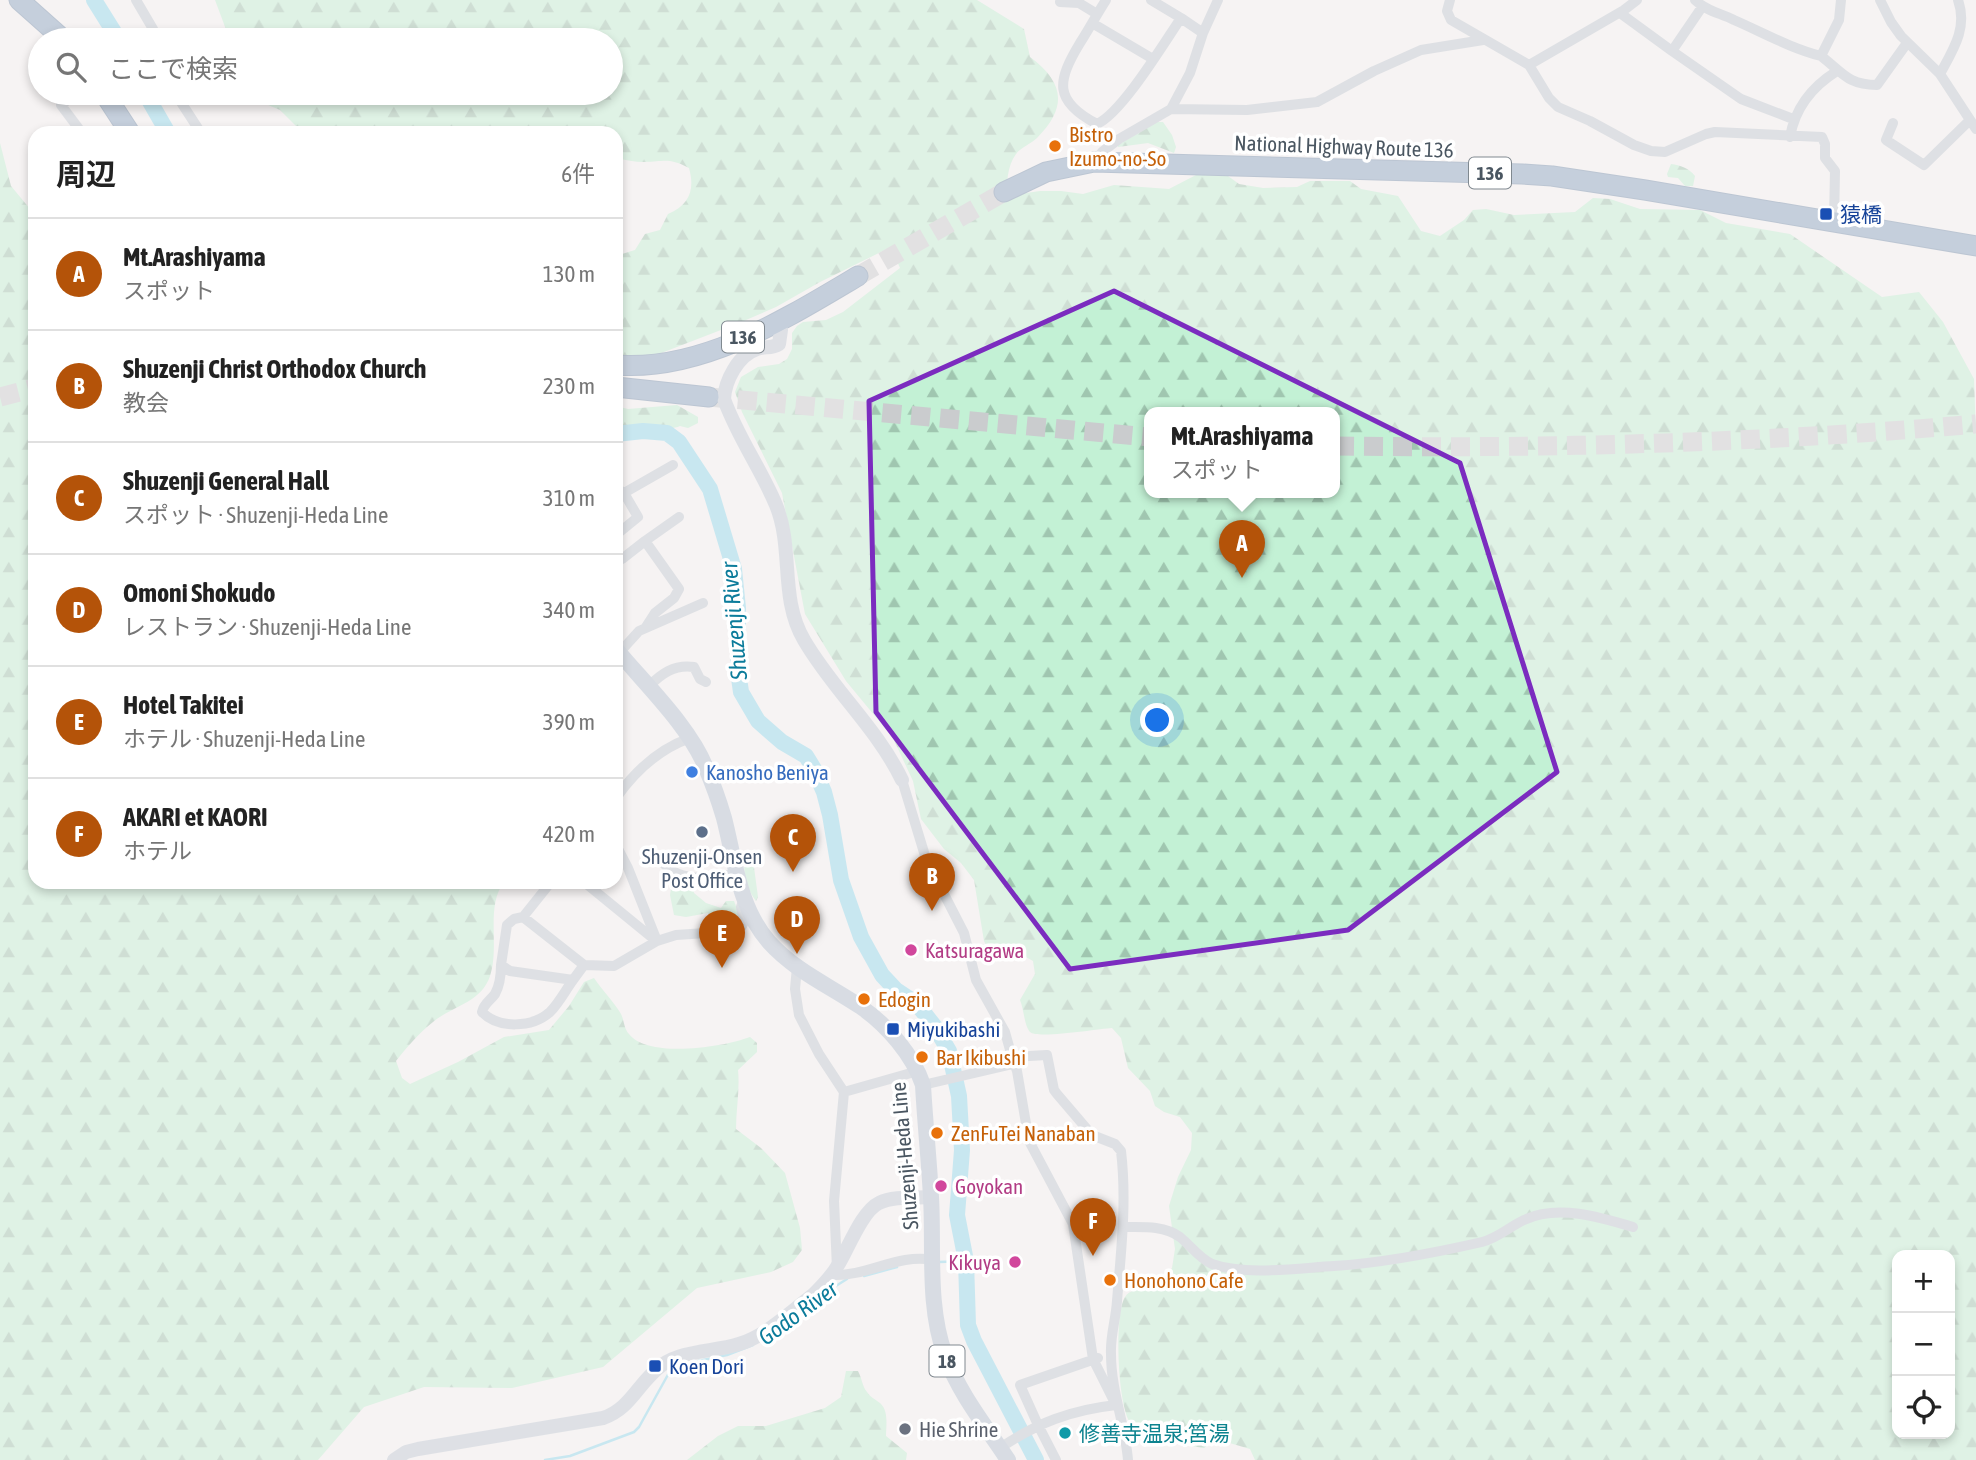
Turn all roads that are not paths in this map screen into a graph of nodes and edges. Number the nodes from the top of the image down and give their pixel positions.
1 (19, 0) edge
2 (136, 0) edge
3 (1106, 0) edge
4 (1151, 0) edge
5 (1218, 0) edge
6 (1450, 0) edge
7 (1637, 0) edge
8 (1841, 0) edge
9 (1880, 0) edge
10 (1958, 0) edge
11 (1060, 2) dead end
12 (1699, 4) edge
13 (1620, 13) junction
14 (1181, 18) junction
15 (1095, 19) junction
16 (50, 28) edge
17 (152, 28) edge
18 (1203, 33) junction
19 (1483, 40) junction
20 (1907, 43) junction
21 (1672, 51) junction
22 (1821, 56) junction
23 (1153, 59) junction
24 (1529, 65) junction
25 (1838, 71) junction
26 (1940, 74) junction
27 (61, 105) edge
28 (112, 105) edge
29 (183, 105) edge
30 (1171, 109) junction
31 (1793, 119) junction
32 (1893, 123) dead end
33 (1973, 125) edge
34 (77, 126) edge
35 (125, 126) edge
36 (196, 126) edge
37 (1790, 136) junction
38 (1094, 162) junction
39 (1004, 192) tunnel mouth
40 (1834, 221) junction
41 (1976, 246) edge
42 (858, 276) tunnel mouth
43 (778, 324) junction
44 (623, 365) edge
45 (623, 388) edge
46 (709, 397) tunnel mouth
47 (673, 465) dead end
48 (623, 492) edge
49 (623, 499) edge
50 (679, 517) dead end
51 (623, 529) edge
52 (645, 541) junction
53 (623, 555) edge
54 (703, 603) dead end
55 (646, 627) junction
56 (623, 651) edge
57 (623, 662) edge
58 (706, 682) dead end
59 (640, 683) junction
60 (691, 738) junction
61 (902, 780) joint
62 (623, 781) edge
63 (623, 858) edge
64 (660, 859) dead end
65 (736, 874) junction
66 (545, 889) edge
67 (593, 889) edge
68 (744, 898) junction
69 (523, 917) junction
70 (657, 942) junction
71 (501, 965) junction
72 (584, 965) junction
73 (797, 967) junction
74 (573, 980) junction
75 (1013, 1061) junction
76 (927, 1079) junction
77 (844, 1092) junction
78 (932, 1197) junction
79 (1123, 1227) junction
80 (1633, 1227) dead end
81 (933, 1260) junction
82 (834, 1271) junction
83 (1111, 1355) junction
84 (1093, 1359) junction
85 (1116, 1405) junction
86 (1038, 1425) junction
87 (1006, 1450) edge
88 (394, 1460) edge
89 (1056, 1460) edge
90 (1128, 1460) edge

1 - 16 highway
2 - 17 street
3 - 15 street
4 - 14 street
5 - 18 street
6 - 19 street
7 - 13 street
8 - 22 street
9 - 20 street
10 - 26 street
11 - 15 street
12 - 21 street
12 - 22 street
13 - 21 street
13 - 24 street
14 - 18 street
14 - 23 street
15 - 23 street
15 - 23 street
18 - 30 street
19 - 24 street
19 - 30 street
20 - 25 street
20 - 26 street
21 - 31 street
22 - 25 street
24 - 37 street
25 - 31 street
26 - 33 street
27 - 34 street
28 - 35 highway
29 - 36 street
30 - 38 street
31 - 37 street
32 - 33 street
37 - 40 street
38 - 39 highway, National Highway Route 136 / 136
38 - 40 highway, National Highway Route 136 / 136
40 - 41 highway, National Highway Route 136 / 136
42 - 43 highway, 136
43 - 44 highway, 136
43 - 61 street
45 - 46 highway
47 - 48 street
49 - 51 street
50 - 52 street
52 - 53 street
52 - 55 street
54 - 55 street
55 - 56 street
57 - 59 main road, Shuzenji-Heda Line
58 - 59 street
59 - 60 main road, Shuzenji-Heda Line
60 - 62 street
60 - 65 main road, Shuzenji-Heda Line
61 - 75 street
63 - 70 street
64 - 65 street
65 - 68 main road, Shuzenji-Heda Line
66 - 69 street
67 - 70 street
68 - 70 street
68 - 73 main road, Shuzenji-Heda Line
69 - 71 street
69 - 72 street
70 - 72 street
71 - 74 street
71 - 74 street
72 - 74 street
73 - 76 main road, Shuzenji-Heda Line
73 - 77 street
75 - 76 street
75 - 79 street
75 - 84 street
76 - 77 street
76 - 78 main road, Shuzenji-Heda Line / 18
77 - 82 street
78 - 81 main road, Shuzenji-Heda Line / 18
78 - 82 street
79 - 80 street
79 - 83 street
81 - 82 street
81 - 87 main road, Shuzenji-Heda Line / 18
82 - 88 street
83 - 84 street
83 - 85 street
84 - 85 street
84 - 86 street
85 - 86 street
85 - 90 street
86 - 87 street
86 - 89 street

